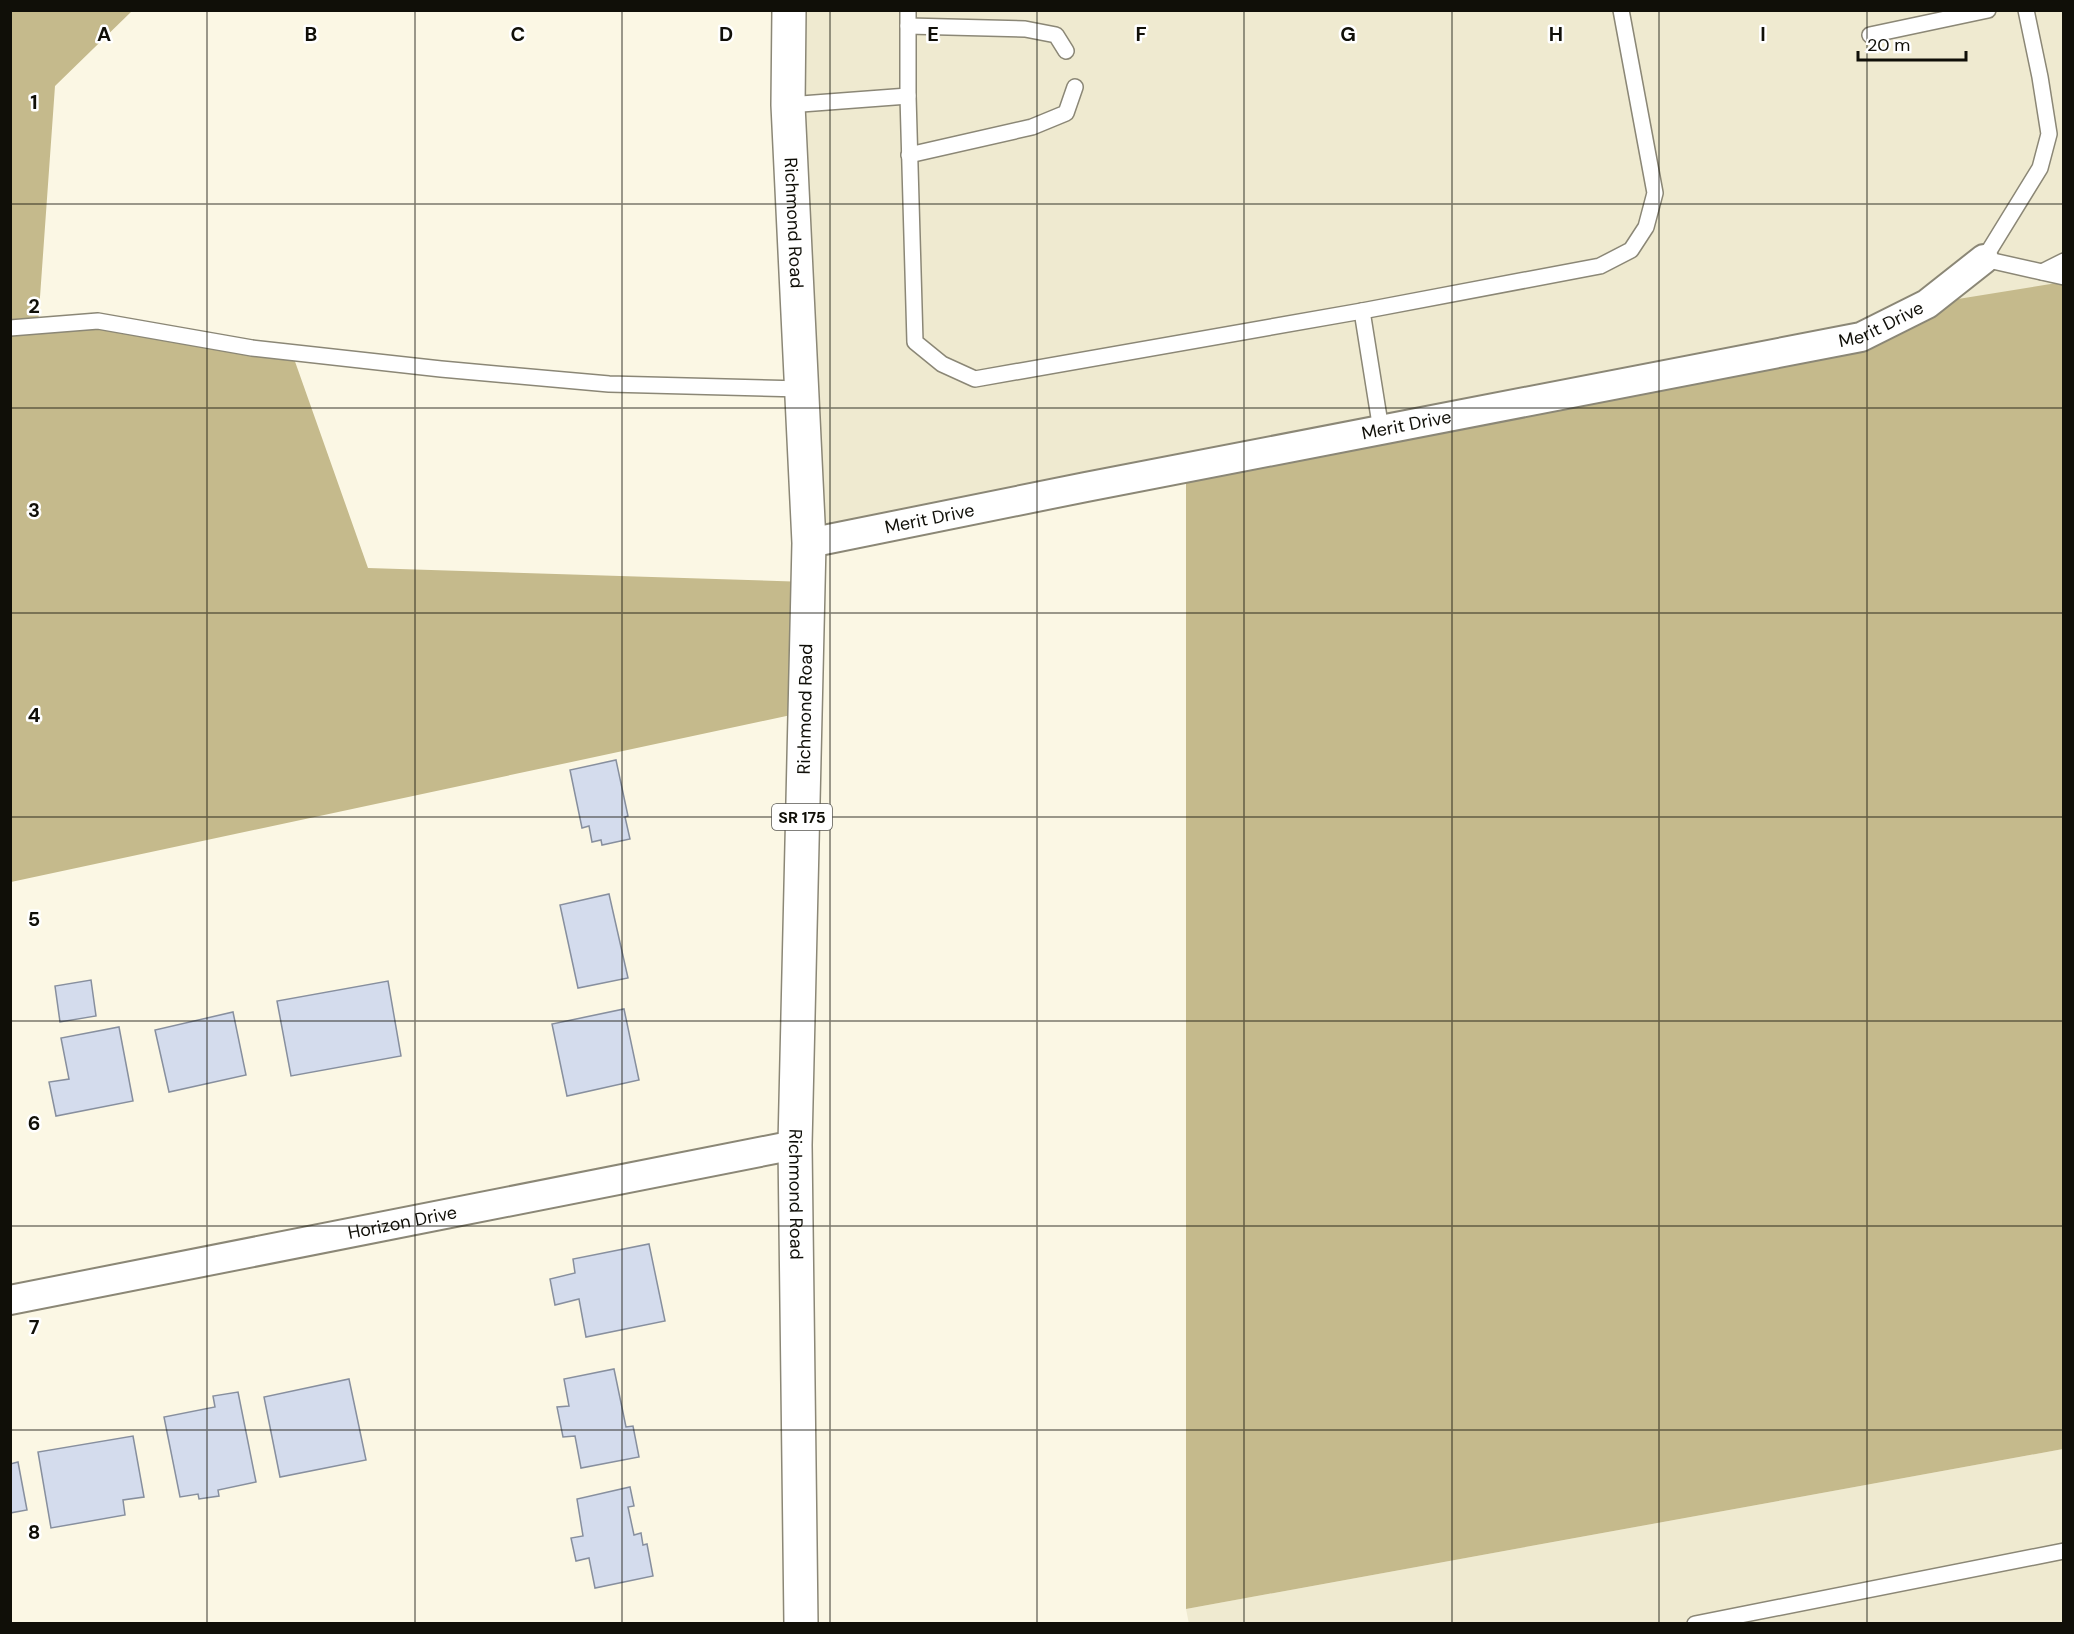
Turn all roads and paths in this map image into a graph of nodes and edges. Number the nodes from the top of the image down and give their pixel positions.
1 (789, 10) edge
2 (1621, 10) edge
3 (1988, 10) edge
4 (2026, 10) edge
5 (908, 18) edge
6 (1870, 35) dead end
7 (1066, 51) dead end
8 (1075, 87) dead end
9 (908, 96) junction
10 (788, 105) junction
11 (909, 155) junction
12 (1984, 259) junction
13 (2064, 261) edge
14 (2042, 272) junction
15 (2064, 277) edge
16 (1362, 311) junction
17 (10, 328) edge
18 (802, 389) junction
19 (1381, 430) junction
20 (809, 543) junction
21 (795, 1145) junction
22 (10, 1300) edge
23 (2064, 1551) edge
24 (801, 1623) edge
25 (1695, 1623) edge

1 - 10 main road, Richmond Road / SR 175
2 - 16 lane
3 - 6 lane
4 - 12 lane
5 - 7 lane
5 - 9 lane
8 - 11 lane
9 - 10 lane
9 - 11 lane
10 - 18 main road, Richmond Road / SR 175
11 - 16 lane
12 - 14 lane
12 - 19 street, Merit Drive
13 - 14 lane
14 - 15 lane
16 - 19 lane
17 - 18 lane
18 - 20 main road, Richmond Road / SR 175
19 - 20 street, Merit Drive
20 - 21 main road, Richmond Road / SR 175
21 - 22 street, Horizon Drive
21 - 24 main road, Richmond Road / SR 175
23 - 25 lane

